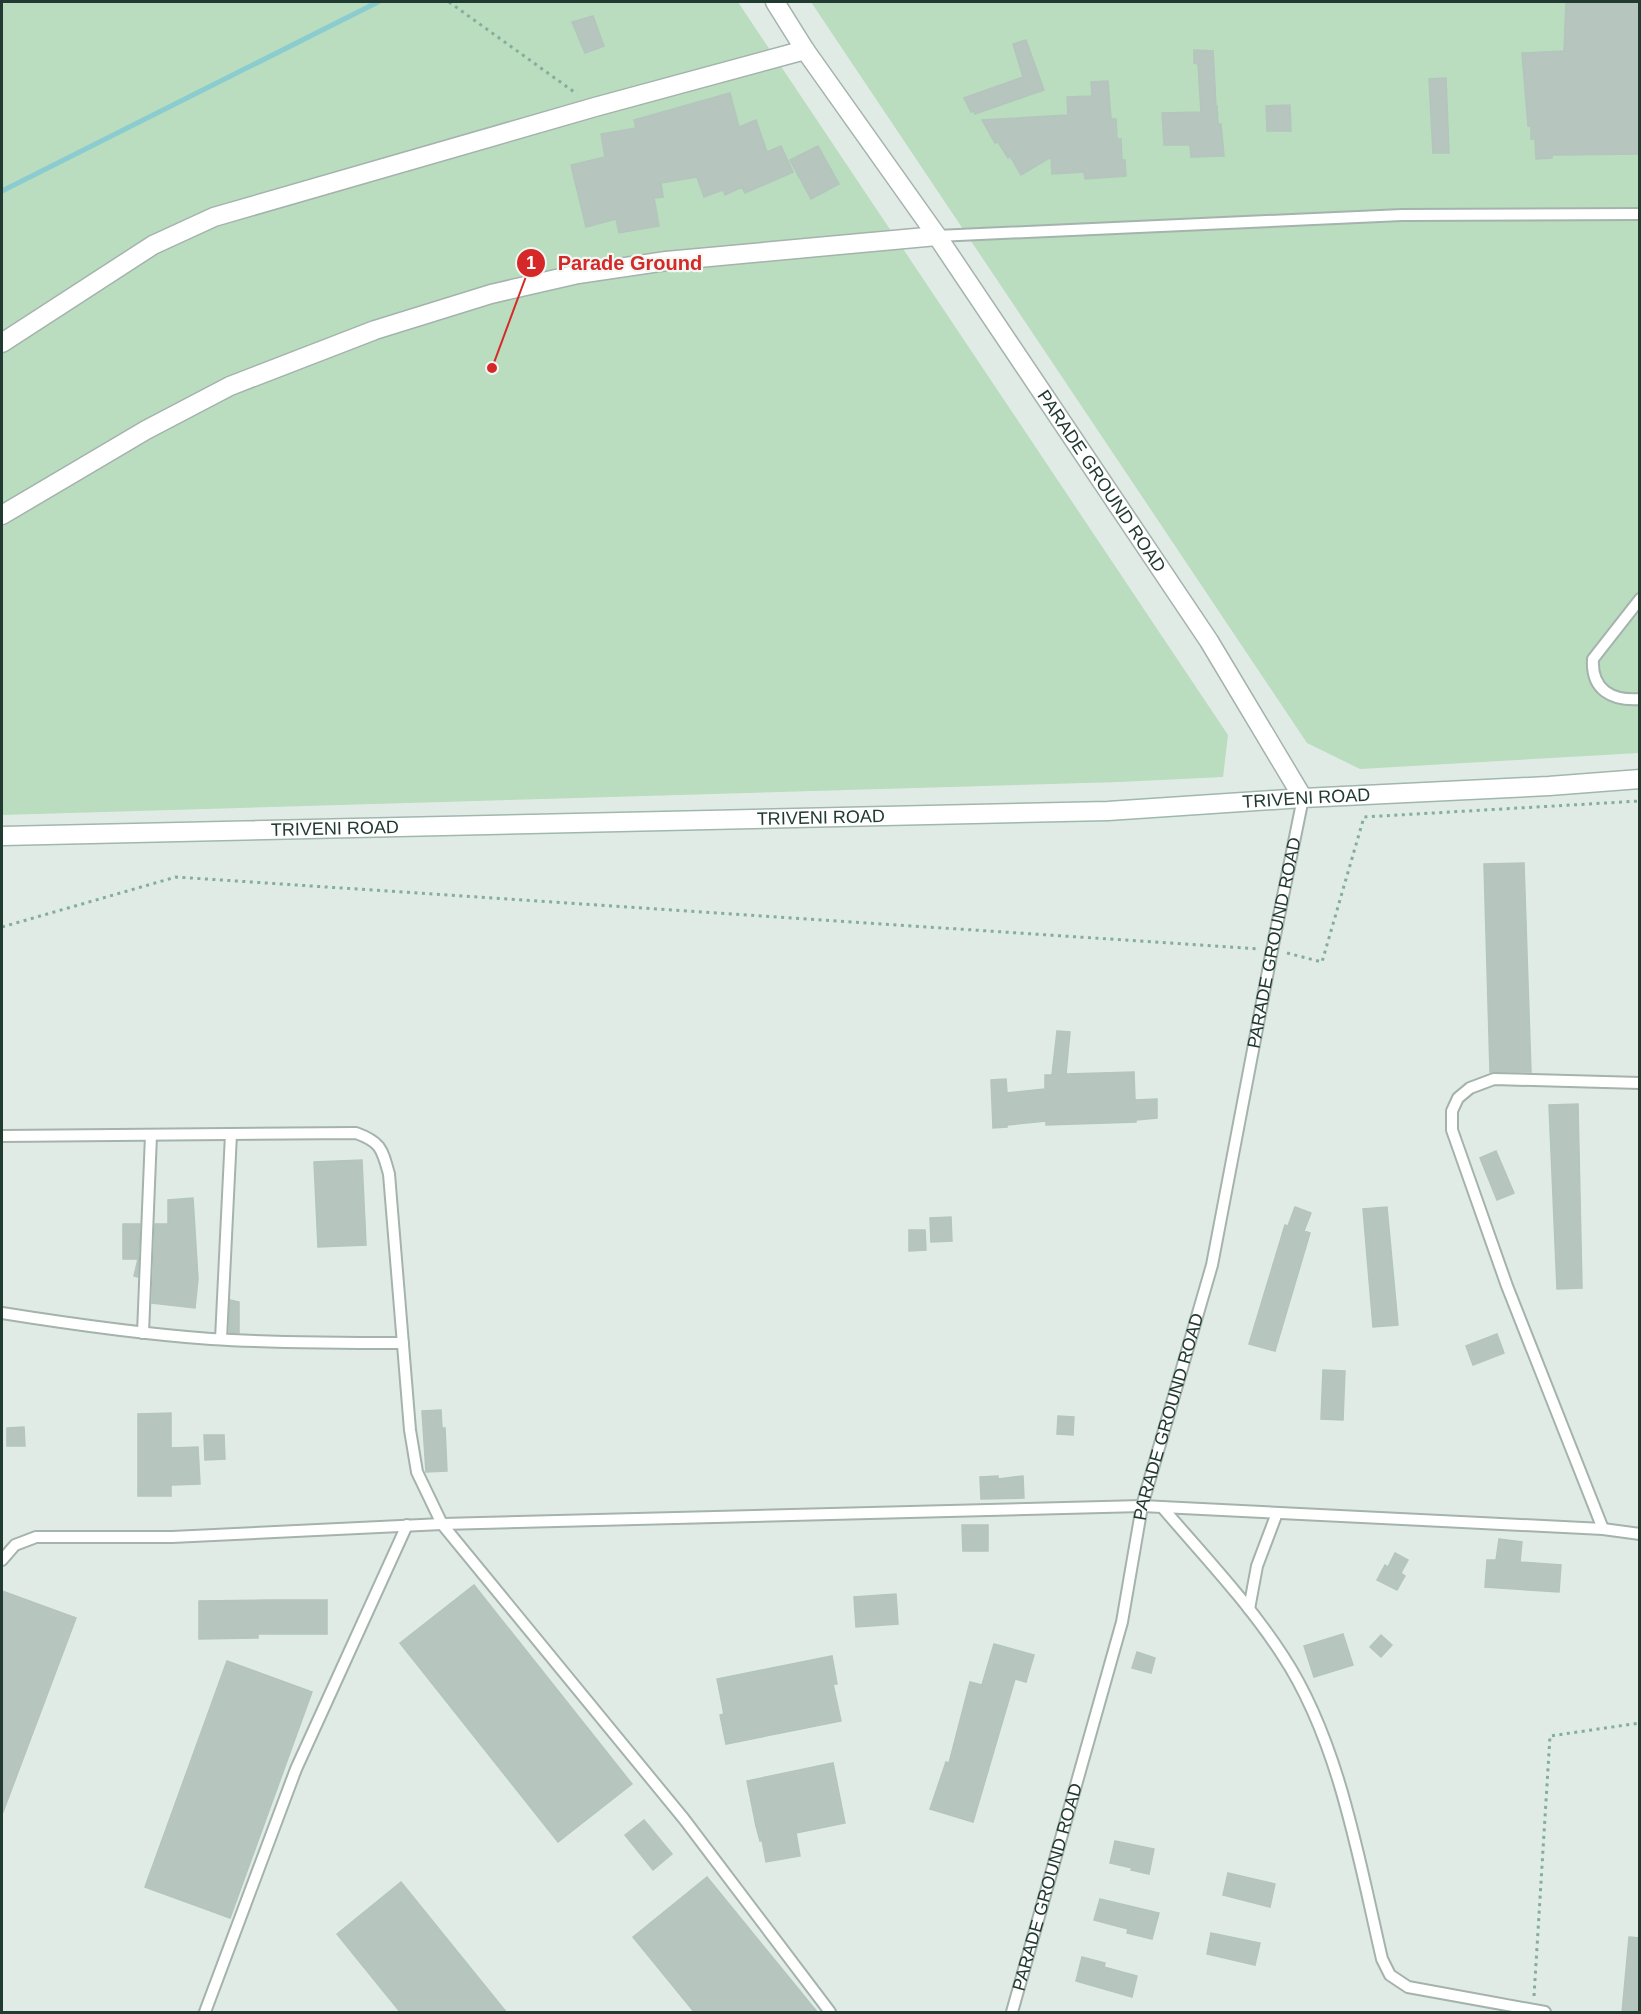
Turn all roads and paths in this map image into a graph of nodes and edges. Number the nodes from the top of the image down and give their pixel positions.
1 (449, 2) edge
2 (775, 2) edge
3 (805, 50) junction
4 (595, 107) junction
5 (1640, 214) edge
6 (938, 236) junction
7 (2, 343) edge
8 (2, 514) edge
9 (1640, 599) edge
10 (1640, 699) edge
11 (1640, 778) edge
12 (1303, 798) junction
13 (1640, 801) edge
14 (2, 836) edge
15 (2, 927) edge
16 (1272, 950) junction
17 (1640, 1083) edge
18 (231, 1134) junction
19 (151, 1135) junction
20 (2, 1136) edge
21 (2, 1313) edge
22 (143, 1333) junction
23 (221, 1339) junction
24 (403, 1343) junction
25 (1142, 1506) junction
26 (1162, 1507) junction
27 (1277, 1513) junction
28 (442, 1524) junction
29 (407, 1525) junction
30 (1603, 1529) junction
31 (1640, 1534) edge
32 (2, 1560) edge
33 (1249, 1610) junction
34 (1640, 1723) edge
35 (1533, 2010) junction
36 (205, 2013) edge
37 (830, 2013) edge
38 (1012, 2013) edge
39 (1545, 2013) edge

1 - 4 path
2 - 3 street, PARADE GROUND ROAD
3 - 4 street
3 - 6 street, PARADE GROUND ROAD
4 - 7 street
5 - 6 lane
6 - 8 street
6 - 12 street, PARADE GROUND ROAD
9 - 10 lane
11 - 12 street, TRIVENI ROAD
12 - 14 street, TRIVENI ROAD
12 - 16 lane, PARADE GROUND ROAD
13 - 16 path
15 - 16 path
16 - 25 lane, PARADE GROUND ROAD
17 - 30 lane
18 - 19 lane
18 - 23 lane
18 - 24 lane
19 - 20 lane
19 - 22 lane
21 - 22 lane
22 - 23 lane
23 - 24 lane
24 - 28 lane
25 - 26 lane
25 - 28 lane
25 - 38 lane, PARADE GROUND ROAD
26 - 27 lane
26 - 33 lane
27 - 30 lane
27 - 33 lane
28 - 29 lane
28 - 37 lane
29 - 32 lane
29 - 36 lane
30 - 31 lane
33 - 35 lane
34 - 35 path
35 - 39 lane

